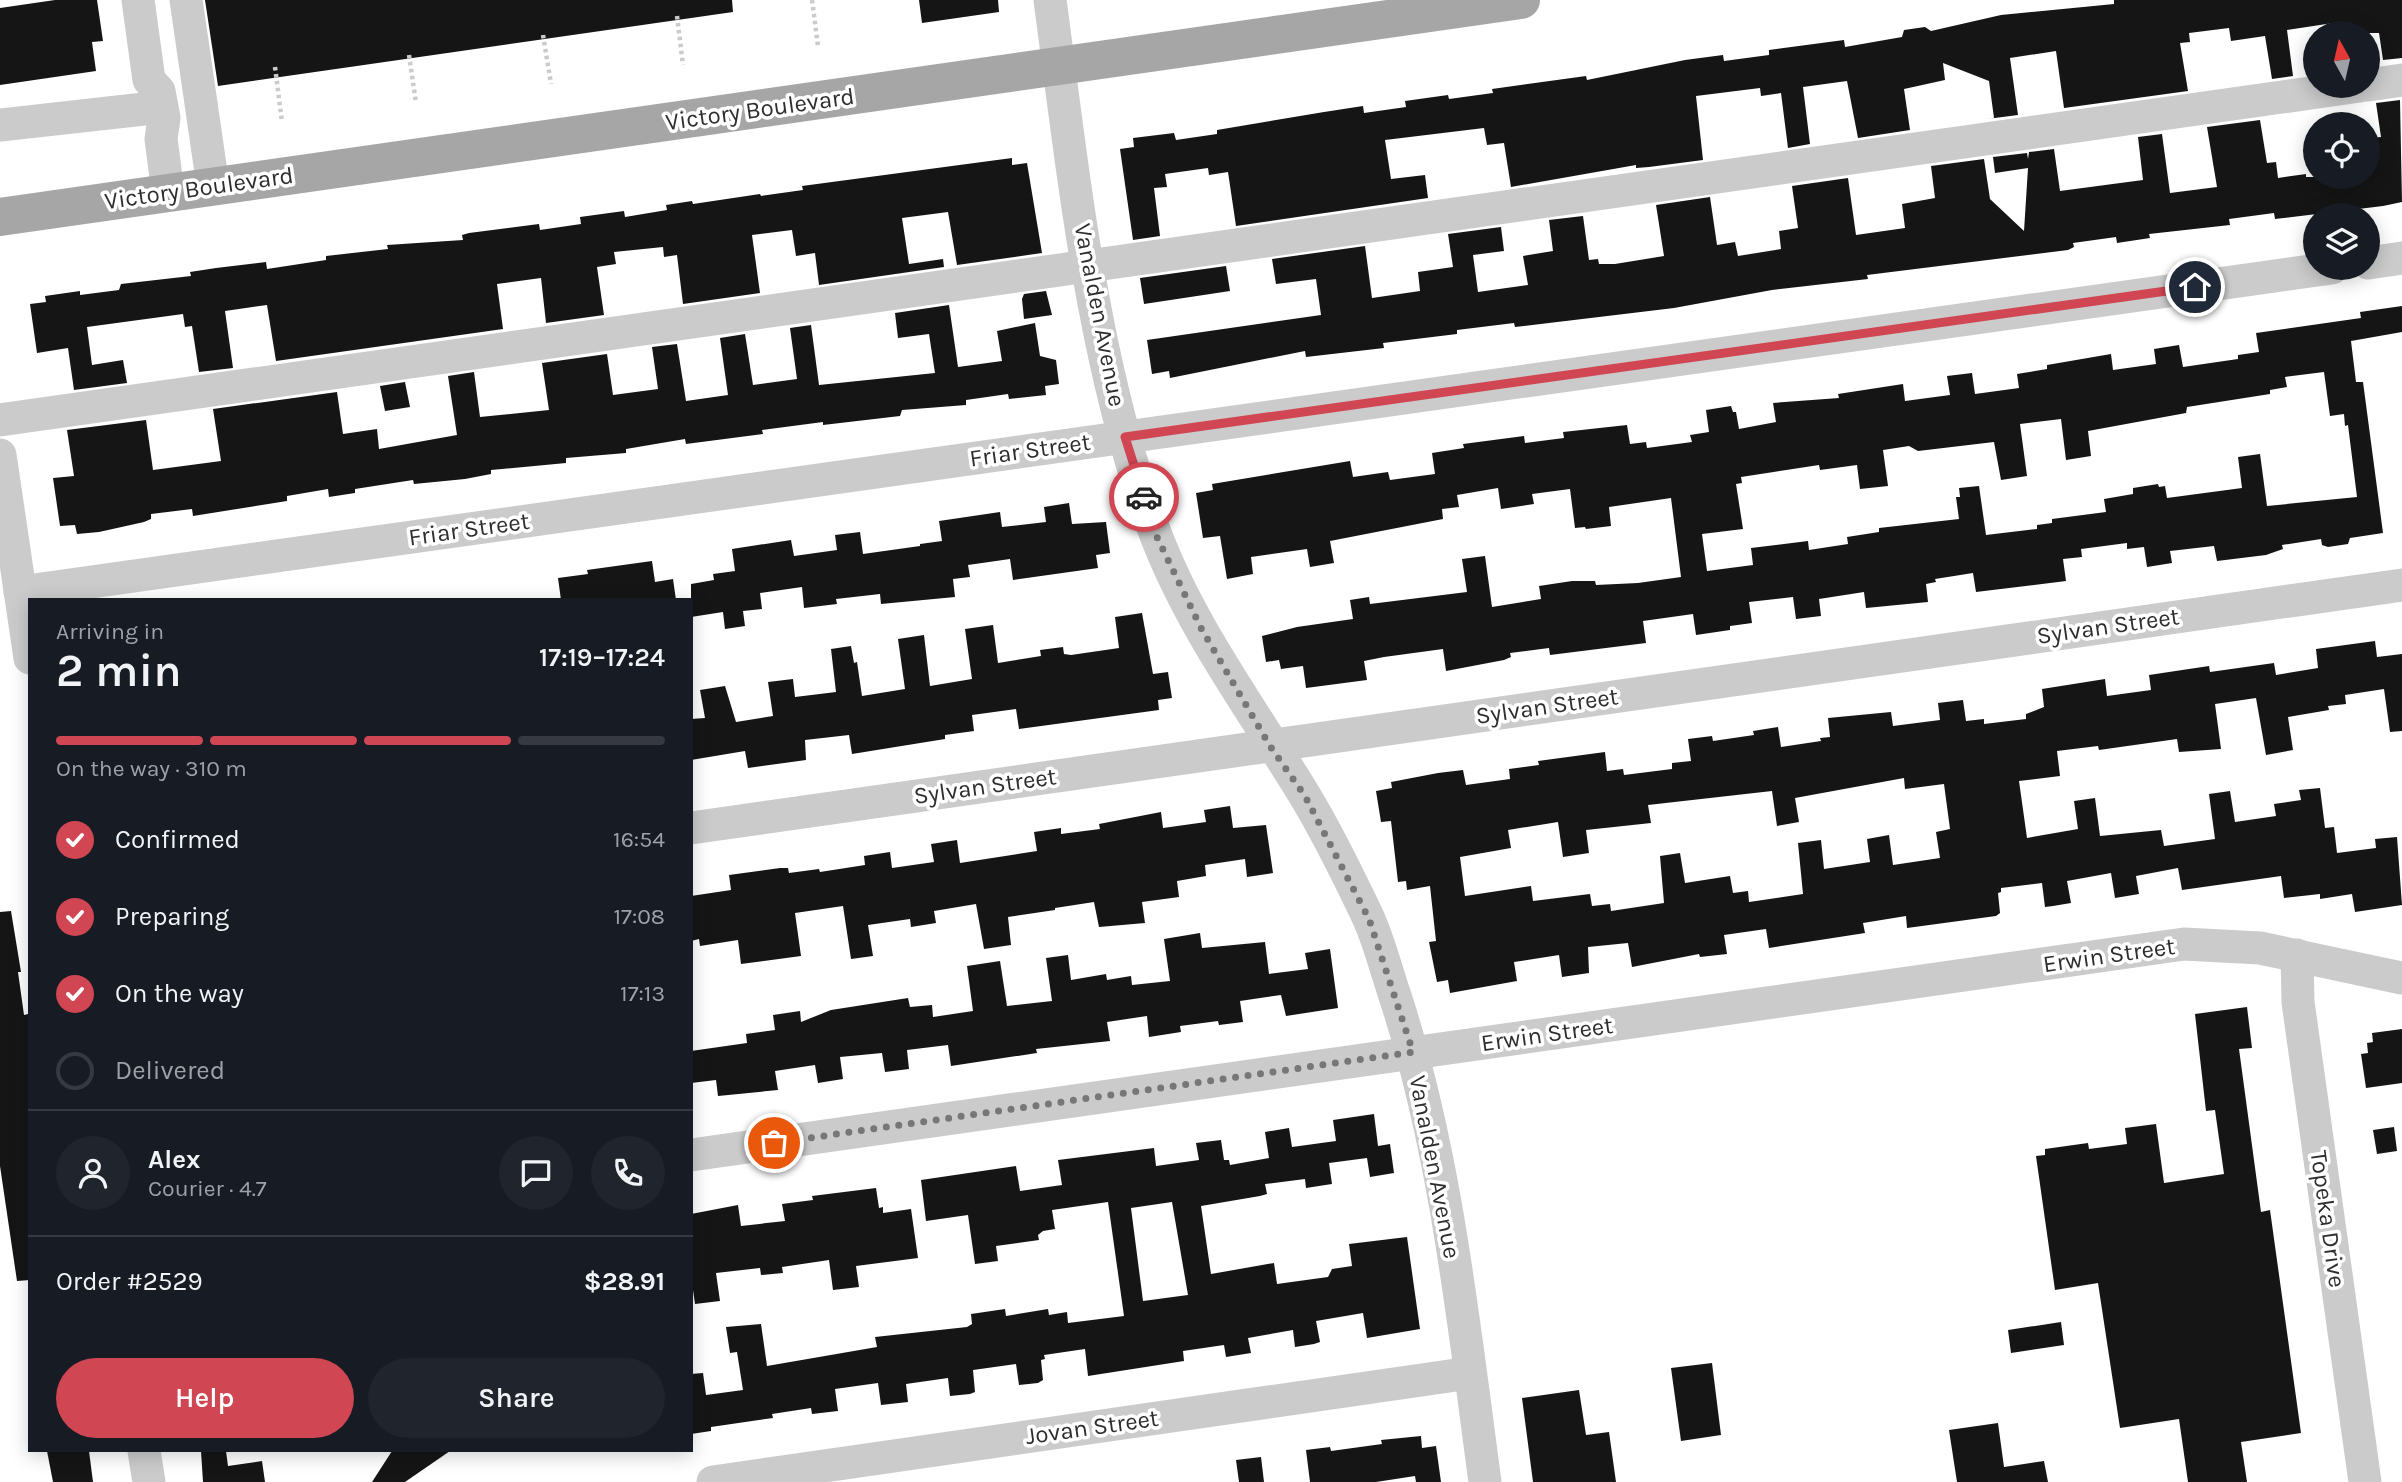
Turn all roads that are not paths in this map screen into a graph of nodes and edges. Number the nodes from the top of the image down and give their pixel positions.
1 (138, 0) edge
2 (186, 0) edge
3 (1050, 0) edge
4 (1521, 0) edge
5 (1059, 65) junction
6 (2402, 80) edge
7 (2380, 83) edge
8 (2303, 94) edge
9 (146, 95) junction
10 (0, 125) edge
11 (213, 186) junction
12 (168, 192) junction
13 (0, 217) edge
14 (2402, 258) edge
15 (2380, 261) edge
16 (1088, 267) junction
17 (2303, 272) edge
18 (0, 420) edge
19 (1125, 437) junction
20 (0, 455) edge
21 (2402, 584) edge
22 (20, 592) junction
23 (28, 645) edge
24 (1270, 746) junction
25 (693, 828) edge
26 (2297, 955) junction
27 (2402, 978) edge
28 (1413, 1052) junction
29 (693, 1155) edge
30 (1470, 1373) junction
31 (144, 1452) edge
32 (149, 1482) edge
33 (713, 1482) edge
34 (1485, 1482) edge
35 (2365, 1482) edge

1 - 9 street
2 - 11 street
3 - 5 street, Vanalden Avenue
4 - 5 main road, Victory Boulevard
5 - 11 main road, Victory Boulevard
5 - 16 street, Vanalden Avenue
6 - 7 street
8 - 16 street
9 - 10 street
9 - 12 street
11 - 12 main road, Victory Boulevard
12 - 13 main road, Victory Boulevard
14 - 15 street
16 - 18 street
16 - 19 street, Vanalden Avenue
17 - 19 street, Friar Street
19 - 22 street, Friar Street
19 - 24 street, Vanalden Avenue
20 - 22 street
21 - 24 street, Sylvan Street
22 - 23 street
24 - 25 street, Sylvan Street
24 - 28 street, Vanalden Avenue
26 - 27 street, Erwin Street
26 - 28 street, Erwin Street
26 - 35 street, Topeka Drive
28 - 29 street, Erwin Street
28 - 30 street, Vanalden Avenue
30 - 33 street, Jovan Street
30 - 34 street, Vanalden Avenue
31 - 32 street

